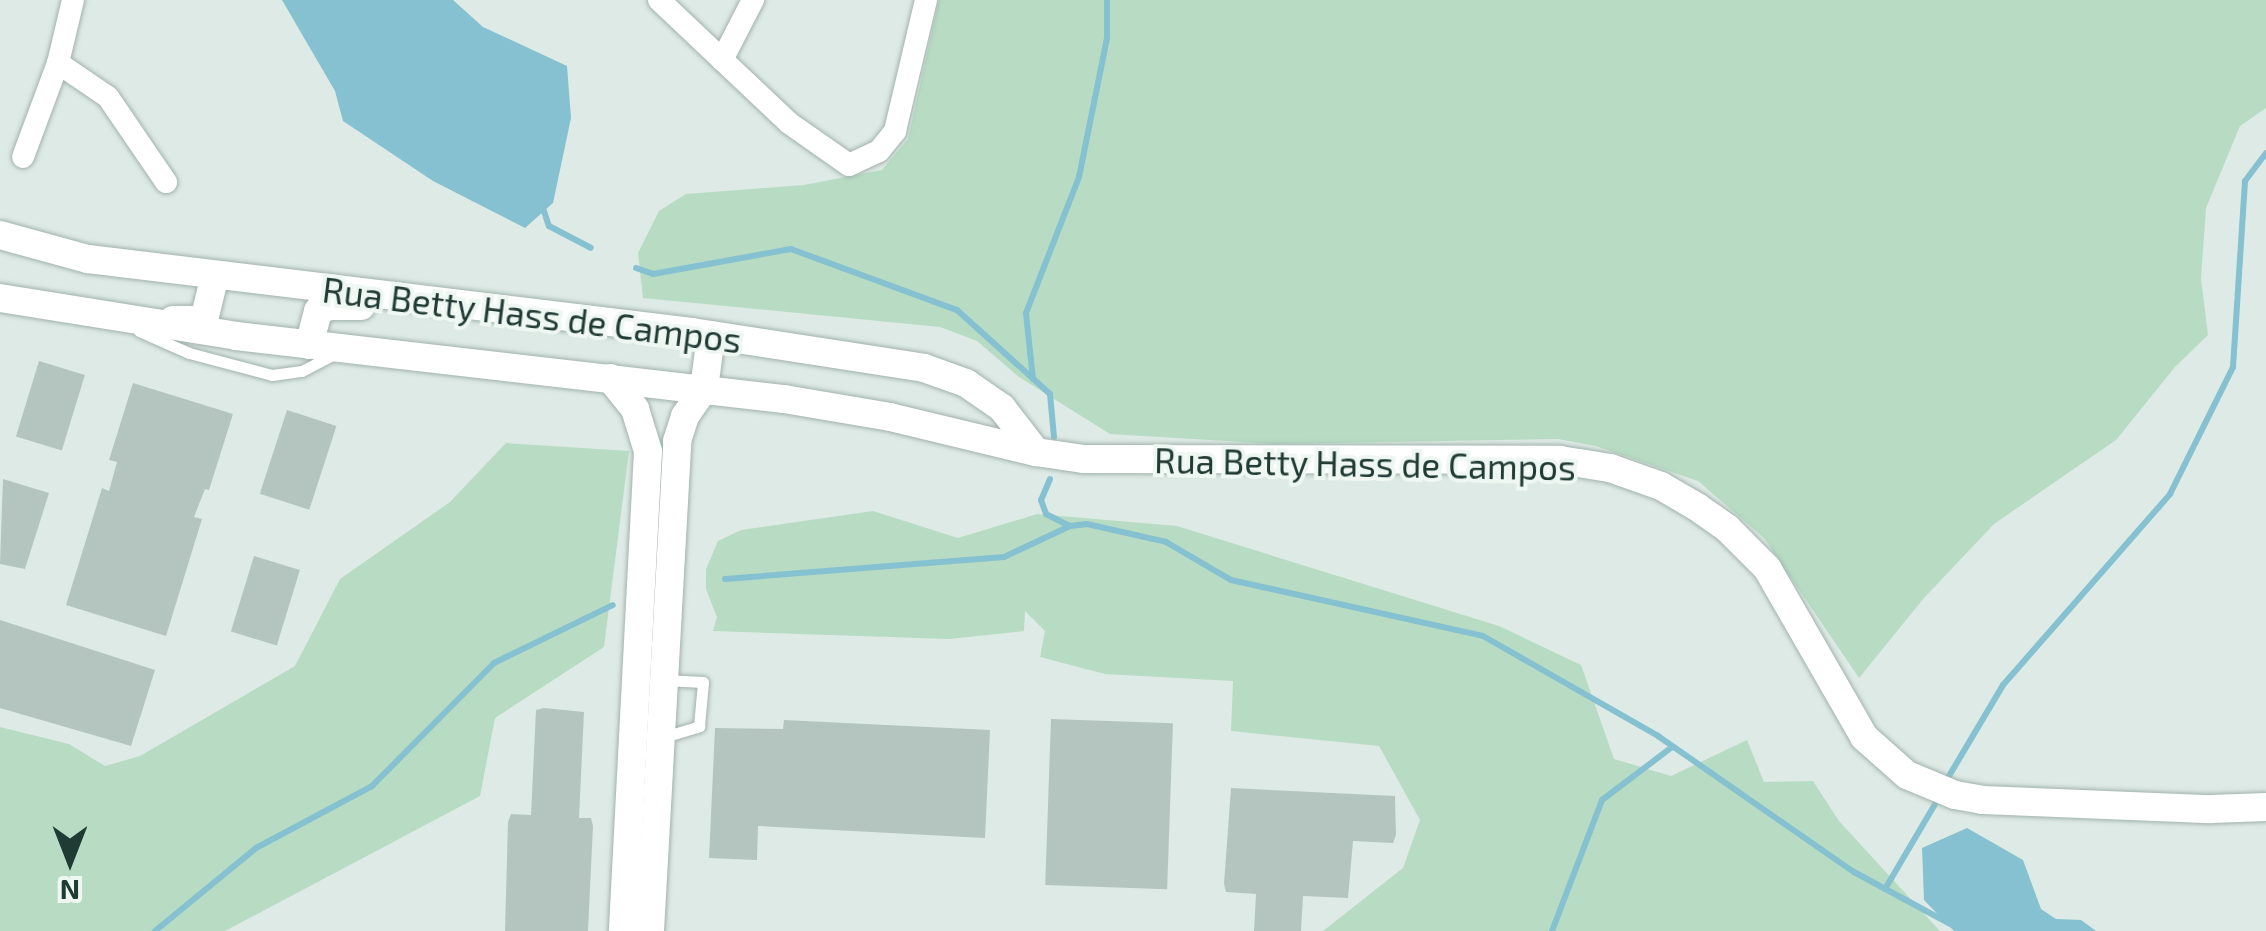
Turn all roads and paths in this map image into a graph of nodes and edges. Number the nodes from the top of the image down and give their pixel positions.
1 (73, 0) edge
2 (659, 0) edge
3 (753, 0) edge
4 (926, 0) edge
5 (722, 60) junction
6 (58, 63) junction
7 (23, 157) dead end
8 (166, 182) dead end
9 (0, 235) edge
10 (215, 275) junction
11 (0, 298) edge
12 (457, 306) junction
13 (112, 320) junction
14 (711, 335) junction
15 (310, 345) junction
16 (343, 349) junction
17 (610, 378) junction
18 (704, 389) junction
19 (1036, 452) junction
20 (664, 680) junction
21 (661, 738) junction
22 (2266, 807) edge
23 (622, 931) edge
24 (650, 931) edge

1 - 6 street
2 - 5 street
3 - 5 street
4 - 5 street
6 - 7 street
6 - 8 street
9 - 10 street, Rua Betty Hass de Campos
10 - 12 street, Rua Betty Hass de Campos
10 - 13 street
11 - 13 street, Rua Betty Hass de Campos
12 - 14 street, Rua Betty Hass de Campos
12 - 15 street
13 - 15 street, Rua Betty Hass de Campos
13 - 16 lane
14 - 18 street
14 - 19 street, Rua Betty Hass de Campos
15 - 16 street, Rua Betty Hass de Campos
16 - 17 street, Rua Betty Hass de Campos
17 - 18 street, Rua Betty Hass de Campos
17 - 23 street
18 - 19 street, Rua Betty Hass de Campos
18 - 20 street
19 - 22 street, Rua Betty Hass de Campos
20 - 21 street
20 - 21 lane
21 - 24 street

